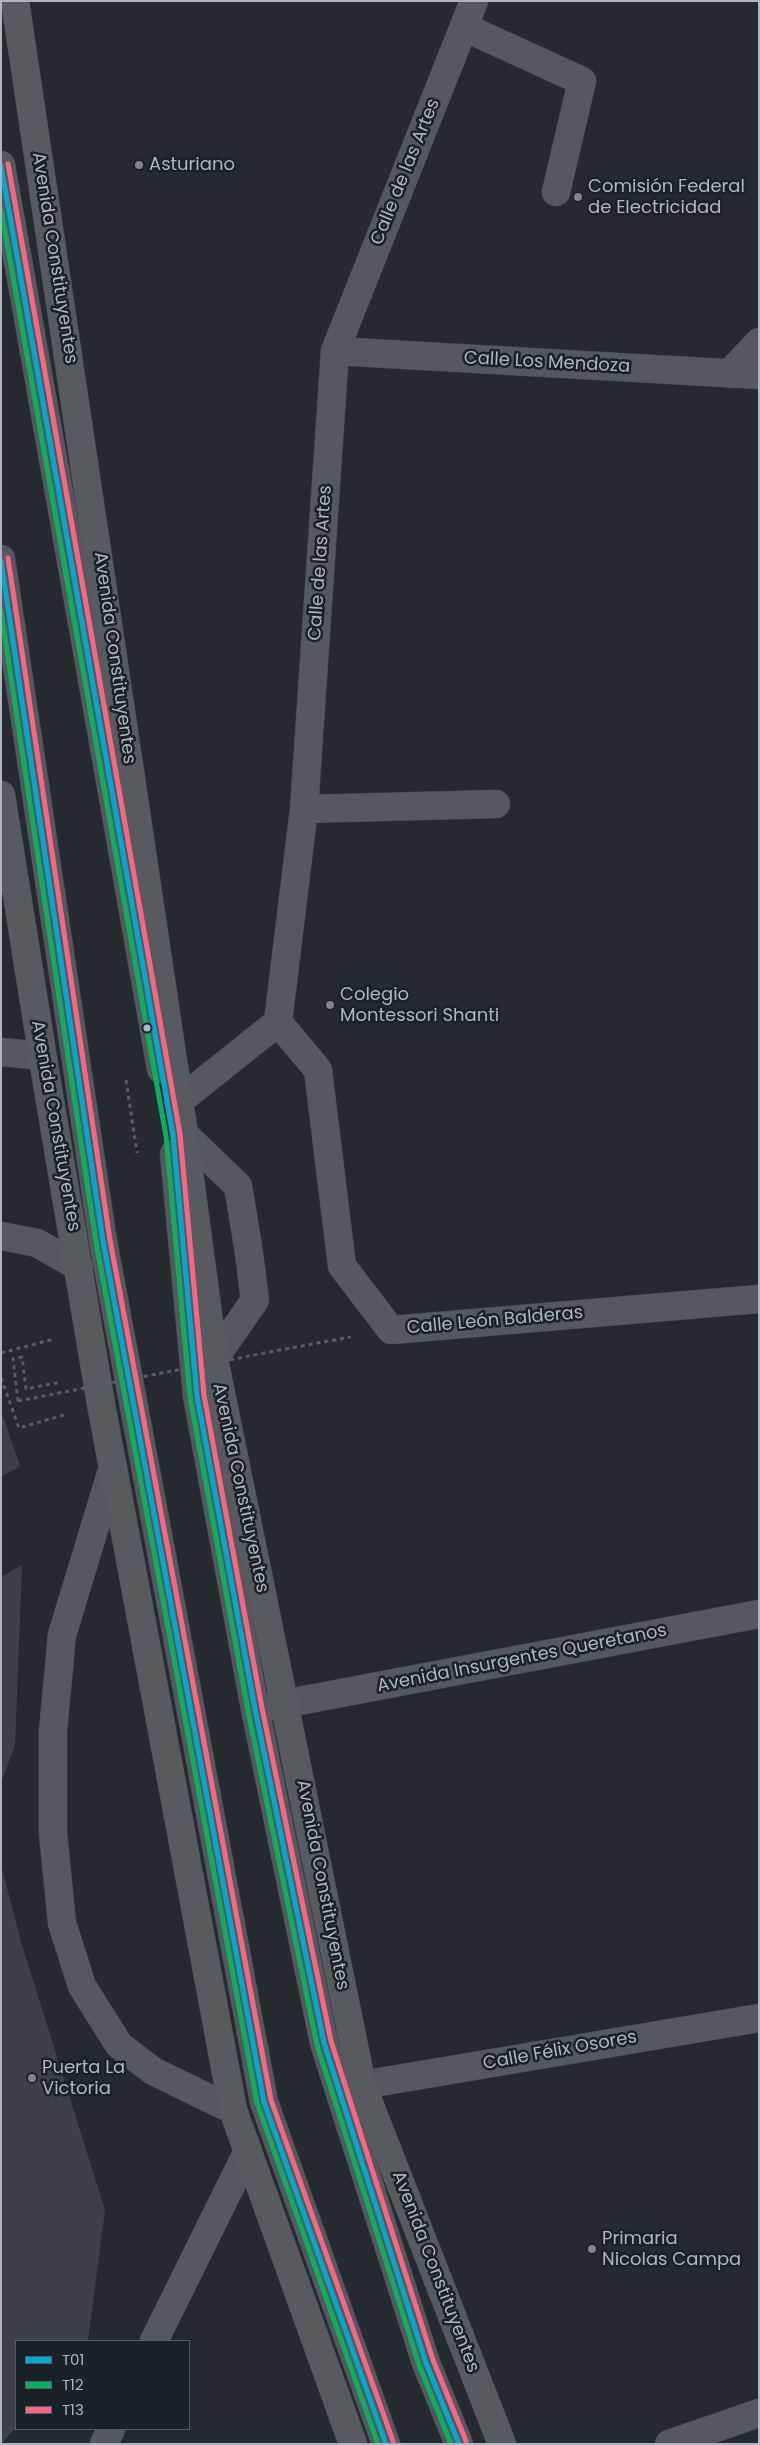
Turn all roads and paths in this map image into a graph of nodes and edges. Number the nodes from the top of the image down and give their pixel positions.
1 (15, 1) edge
2 (474, 1) edge
3 (464, 28) junction
4 (1, 165) edge
5 (556, 192) dead end
6 (759, 342) edge
7 (336, 350) junction
8 (729, 374) junction
9 (759, 375) edge
10 (1, 559) edge
11 (1, 796) edge
12 (496, 804) dead end
13 (304, 809) junction
14 (7, 871) edge
15 (278, 1022) junction
16 (1, 1052) edge
17 (42, 1056) junction
18 (178, 1102) junction
19 (184, 1134) junction
20 (1, 1236) edge
21 (79, 1267) junction
22 (759, 1299) edge
23 (90, 1332) junction
24 (355, 1336) dead end
25 (1, 1353) edge
26 (214, 1359) junction
27 (1, 1378) edge
28 (26, 1388) dead end
29 (101, 1404) junction
30 (113, 1467) junction
31 (759, 1614) edge
32 (285, 1704) junction
33 (255, 1709) junction
34 (759, 2018) edge
35 (362, 2085) junction
36 (233, 2110) junction
37 (248, 2151) junction
38 (154, 2340) edge
39 (759, 2413) edge
40 (111, 2430) edge
41 (104, 2444) edge
42 (353, 2444) edge
43 (386, 2444) edge
44 (459, 2444) edge
45 (502, 2444) edge
46 (669, 2444) edge

1 - 18 main road, Avenida Constituyentes
2 - 3 street, Calle de las Artes
3 - 5 street
3 - 7 street, Calle de las Artes
4 - 33 street
6 - 8 street
7 - 8 street, Calle Los Mendoza
7 - 13 street, Calle de las Artes
8 - 9 street, Calle Los Mendoza
10 - 43 street
11 - 14 main road, Avenida Constituyentes
12 - 13 street
13 - 15 street, Calle de las Artes
14 - 17 main road, Avenida Constituyentes
15 - 18 street
15 - 22 street, Calle León Balderas
16 - 17 street
17 - 21 main road, Avenida Constituyentes
18 - 19 main road, Avenida Constituyentes
19 - 26 main road, Avenida Constituyentes
19 - 26 street
20 - 21 street
21 - 23 main road, Avenida Constituyentes
23 - 25 path
23 - 29 main road, Avenida Constituyentes
24 - 28 path, bridge
26 - 32 main road, Avenida Constituyentes
27 - 29 path
29 - 30 main road, Avenida Constituyentes
30 - 36 main road, Avenida Constituyentes
30 - 36 street
31 - 32 street, Avenida Insurgentes Queretanos
32 - 33 street, Avenida Insurgentes Queretanos
32 - 35 main road, Avenida Constituyentes
33 - 44 street
34 - 35 street, Calle Félix Osores
35 - 45 main road, Avenida Constituyentes
36 - 37 main road, Avenida Constituyentes
37 - 38 street
37 - 42 main road, Avenida Constituyentes
39 - 46 street
40 - 41 street

